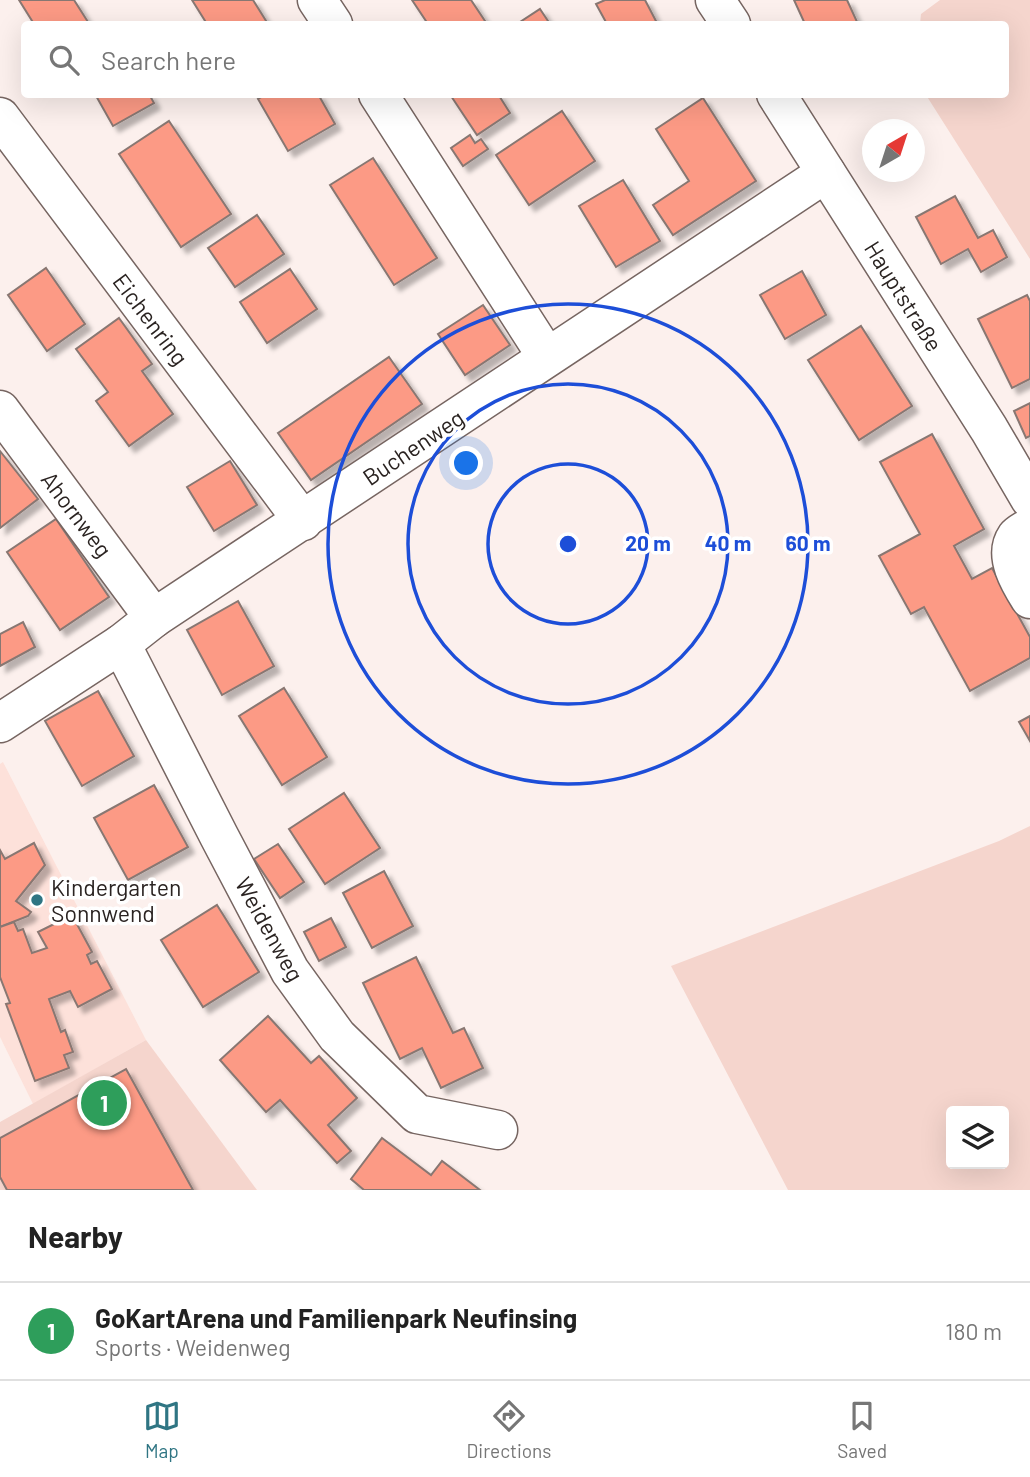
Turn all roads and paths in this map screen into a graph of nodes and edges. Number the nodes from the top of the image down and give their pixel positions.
1 (317, 0) edge
2 (715, 0) edge
3 (331, 21) edge
4 (729, 21) edge
5 (381, 98) edge
6 (779, 98) edge
7 (0, 117) edge
8 (826, 173) junction
9 (547, 358) junction
10 (0, 410) edge
11 (1025, 479) edge
12 (303, 521) junction
13 (1030, 527) edge
14 (1030, 599) edge
15 (154, 618) junction
16 (121, 644) junction
17 (0, 723) edge
18 (498, 1130) dead end

1 - 3 street
2 - 4 street
5 - 9 street
6 - 8 street, Hauptstraße
7 - 12 street, Eichenring
8 - 9 street, Buchenweg
8 - 11 street, Hauptstraße
9 - 12 street, Buchenweg
10 - 15 street, Ahornweg
12 - 15 street, Buchenweg
13 - 14 street
15 - 16 street, Buchenweg
16 - 17 street, Buchenweg
16 - 18 street, Weidenweg

